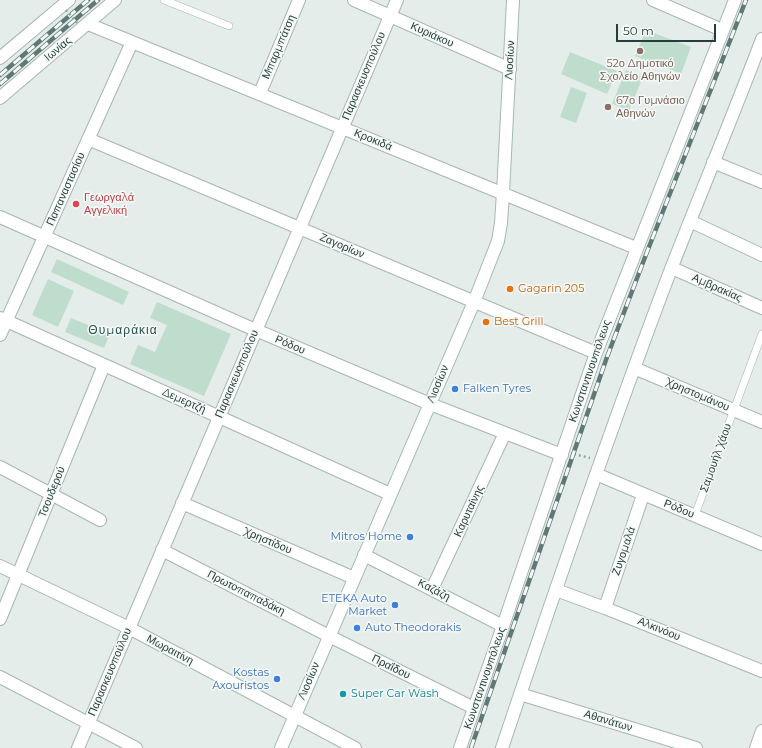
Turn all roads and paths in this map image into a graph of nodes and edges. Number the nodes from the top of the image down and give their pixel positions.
1 (115, 0) edge
2 (164, 0) edge
3 (299, 0) edge
4 (354, 0) edge
5 (397, 0) edge
6 (513, 0) edge
7 (653, 0) edge
8 (735, 0) edge
9 (67, 2) edge
10 (390, 16) junction
11 (83, 24) junction
12 (228, 26) dead end
13 (722, 30) junction
14 (132, 42) junction
15 (761, 43) edge
16 (0, 58) edge
17 (510, 69) junction
18 (260, 93) junction
19 (0, 98) edge
20 (343, 127) junction
21 (88, 139) junction
22 (713, 162) junction
23 (762, 182) edge
24 (503, 193) junction
25 (0, 217) edge
26 (690, 222) junction
27 (300, 228) junction
28 (44, 237) junction
29 (636, 248) junction
30 (762, 255) edge
31 (672, 268) junction
32 (474, 302) junction
33 (762, 308) edge
34 (3, 320) edge
35 (256, 330) junction
36 (762, 334) edge
37 (0, 335) edge
38 (596, 353) junction
39 (104, 365) junction
40 (634, 368) junction
41 (430, 404) junction
42 (734, 410) junction
43 (219, 417) junction
44 (762, 422) edge
45 (505, 433) junction
46 (565, 454) junction
47 (601, 461) junction
48 (0, 466) edge
49 (596, 474) junction
50 (51, 494) junction
51 (390, 494) junction
52 (644, 494) junction
53 (182, 503) junction
54 (695, 515) junction
55 (100, 520) dead end
56 (762, 544) edge
57 (162, 550) junction
58 (364, 555) junction
59 (0, 566) edge
60 (18, 575) junction
61 (354, 578) junction
62 (432, 589) junction
63 (556, 590) junction
64 (605, 608) junction
65 (0, 619) edge
66 (503, 626) junction
67 (129, 628) junction
68 (329, 636) junction
69 (762, 670) edge
70 (0, 677) edge
71 (520, 694) junction
72 (474, 708) junction
73 (294, 717) junction
74 (89, 723) junction
75 (762, 731) edge
76 (78, 748) edge
77 (136, 748) edge
78 (281, 748) edge
79 (355, 748) edge
80 (460, 748) edge
81 (502, 748) edge
82 (696, 748) edge
83 (756, 748) edge

1 - 11 street, Ιωνίας
2 - 12 lane
3 - 18 street, Μπαρμπάτση
4 - 10 street, Κυριάκου
5 - 10 street, Παρασκευοπούλου
6 - 17 street, Λιοσίων
7 - 13 street
8 - 13 street, Κωνσταντινουπόλεως
9 - 11 path, bridge
9 - 16 street
10 - 17 street, Κυριάκου
10 - 20 street, Παρασκευοπούλου
11 - 14 street, Κροκιδά
11 - 19 street, Ιωνίας
13 - 29 street, Κωνσταντινουπόλεως
14 - 18 street, Κροκιδά
14 - 21 street, Παπαναστασίου
15 - 22 street
17 - 24 street, Λιοσίων
18 - 20 street, Κροκιδά
20 - 24 street, Κροκιδά
20 - 27 street, Παρασκευοπούλου
21 - 27 street, Ζαγορίων
21 - 28 street, Παπαναστασίου
22 - 23 street
22 - 26 street
24 - 29 street, Κροκιδά
24 - 32 street, Λιοσίων
25 - 28 street, Ρόδου
26 - 30 street
26 - 31 street
27 - 32 street, Ζαγορίων
27 - 35 street, Παρασκευοπούλου
28 - 34 street, Παπαναστασίου
28 - 35 street, Ρόδου
29 - 38 street, Κωνσταντινουπόλεως
31 - 33 street, Αμβρακίας
31 - 40 street
32 - 38 street, Ζαγορίων
32 - 41 street, Λιοσίων
34 - 37 street, Παπαναστασίου
34 - 39 street, Δεμερτζή
35 - 41 street, Ρόδου
35 - 43 street, Παρασκευοπούλου
36 - 42 lane, Σαμουήλ Χάου
38 - 46 street, Κωνσταντινουπόλεως
39 - 43 street, Δεμερτζή
39 - 50 street, Τσουδερού
40 - 42 street, Χρηστομάνου
40 - 47 street
41 - 45 street, Ρόδου
41 - 51 street, Λιοσίων
42 - 44 street, Χρηστομάνου
42 - 54 lane, Σαμουήλ Χάου
43 - 51 street, Δεμερτζή
43 - 53 street, Παρασκευοπούλου
45 - 46 street, Ρόδου
45 - 62 street, Καρυταίνης
46 - 47 path
46 - 66 street, Κωνσταντινουπόλεως
47 - 49 street
48 - 50 street
49 - 52 street, Ρόδου
49 - 63 street
50 - 55 street
50 - 60 street, Τσουδερού
51 - 58 street, Λιοσίων
52 - 54 street, Ρόδου
52 - 64 street, Ζυγομαλά
53 - 57 street, Παρασκευοπούλου
53 - 61 street, Χρηστίδου
54 - 56 street, Ρόδου
57 - 67 street, Παρασκευοπούλου
57 - 68 street, Πρωτοπαπαδάκη
58 - 61 street, Λιοσίων
58 - 62 street, Καζάζη
59 - 60 street, Μωραιτίνη
60 - 65 street, Τσουδερού
60 - 67 street, Μωραιτίνη
61 - 68 street, Λιοσίων
62 - 66 street, Καζάζη
63 - 64 street, Αλκινόου
63 - 71 street
64 - 69 street, Αλκινόου
66 - 72 street, Κωνσταντινουπόλεως
67 - 73 street, Μωραιτίνη
67 - 74 street, Παρασκευοπούλου
68 - 72 street, Πραΐδου
68 - 73 street, Λιοσίων
70 - 74 street
71 - 81 street
71 - 82 street, Αθανάτων
72 - 80 street, Κωνσταντινουπόλεως
73 - 78 street, Λιοσίων
73 - 79 street, Μωραιτίνη
74 - 76 street, Παρασκευοπούλου
74 - 77 street
75 - 83 street

